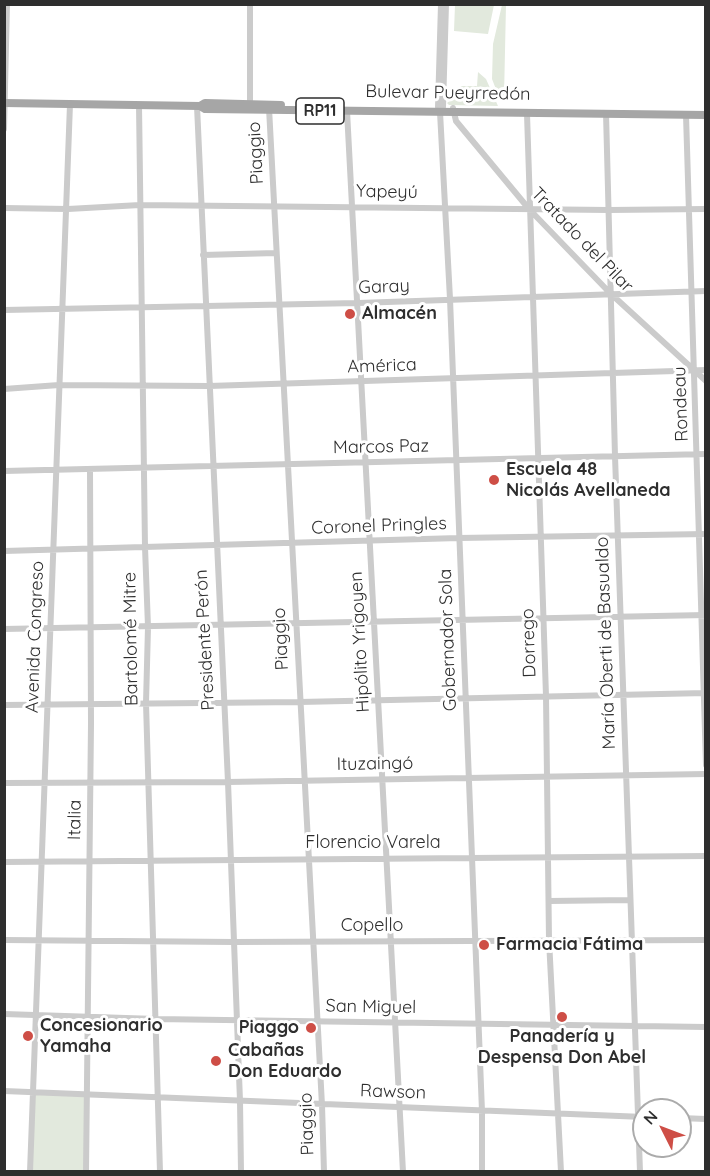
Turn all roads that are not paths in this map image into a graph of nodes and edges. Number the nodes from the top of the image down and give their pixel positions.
1 (7, 4) edge
2 (250, 4) edge
3 (441, 4) edge
4 (446, 4) edge
5 (6, 14) edge
6 (5, 103) edge
7 (70, 104) junction
8 (139, 105) junction
9 (198, 106) junction
10 (250, 107) junction
11 (268, 107) junction
12 (440, 109) junction
13 (453, 110) junction
14 (347, 111) junction
15 (551, 112) junction
16 (606, 113) junction
17 (527, 114) junction
18 (686, 115) junction
19 (705, 115) edge
20 (4, 129) edge
21 (140, 206) junction
22 (201, 206) junction
23 (273, 206) junction
24 (352, 206) junction
25 (4, 208) edge
26 (68, 209) junction
27 (447, 209) junction
28 (529, 209) junction
29 (689, 209) junction
30 (705, 209) edge
31 (609, 210) junction
32 (276, 254) junction
33 (203, 255) junction
34 (692, 291) junction
35 (705, 291) edge
36 (610, 293) junction
37 (531, 296) junction
38 (450, 298) junction
39 (358, 303) junction
40 (279, 305) junction
41 (205, 306) junction
42 (141, 308) junction
43 (63, 309) junction
44 (4, 310) edge
45 (694, 370) junction
46 (705, 370) edge
47 (612, 373) junction
48 (535, 376) junction
49 (453, 378) junction
50 (362, 381) junction
51 (705, 381) edge
52 (283, 384) junction
53 (59, 385) junction
54 (142, 386) junction
55 (208, 386) junction
56 (4, 389) edge
57 (705, 454) edge
58 (697, 455) junction
59 (615, 456) junction
60 (538, 458) junction
61 (456, 460) junction
62 (366, 462) junction
63 (287, 464) junction
64 (212, 466) junction
65 (144, 468) junction
66 (90, 469) junction
67 (56, 470) junction
68 (4, 471) edge
69 (702, 534) edge
70 (539, 536) junction
71 (618, 536) junction
72 (459, 538) junction
73 (370, 541) junction
74 (291, 543) junction
75 (215, 545) junction
76 (145, 547) junction
77 (90, 549) junction
78 (54, 550) junction
79 (4, 551) edge
80 (704, 615) edge
81 (620, 617) junction
82 (543, 619) junction
83 (463, 621) junction
84 (374, 623) junction
85 (296, 624) junction
86 (219, 625) junction
87 (148, 627) junction
88 (91, 628) junction
89 (4, 629) edge
90 (51, 629) junction
91 (704, 693) edge
92 (623, 694) junction
93 (546, 696) junction
94 (466, 698) junction
95 (378, 700) junction
96 (223, 702) junction
97 (300, 702) junction
98 (146, 703) junction
99 (91, 704) junction
100 (4, 705) edge
101 (48, 705) junction
102 (705, 765) edge
103 (626, 774) junction
104 (705, 774) edge
105 (547, 776) junction
106 (469, 777) junction
107 (382, 779) junction
108 (304, 780) junction
109 (90, 782) junction
110 (149, 782) junction
111 (228, 782) junction
112 (4, 783) edge
113 (45, 783) junction
114 (628, 856) junction
115 (705, 856) edge
116 (472, 857) junction
117 (548, 857) junction
118 (387, 858) junction
119 (231, 859) junction
120 (308, 859) junction
121 (151, 860) junction
122 (89, 861) junction
123 (4, 862) edge
124 (42, 862) junction
125 (630, 900) junction
126 (549, 901) junction
127 (4, 940) edge
128 (39, 940) junction
129 (549, 940) junction
130 (631, 940) junction
131 (705, 940) edge
132 (88, 941) junction
133 (154, 941) junction
134 (313, 941) junction
135 (391, 941) junction
136 (475, 941) junction
137 (234, 942) junction
138 (4, 1014) edge
139 (36, 1015) junction
140 (87, 1017) junction
141 (156, 1019) junction
142 (237, 1020) junction
143 (317, 1021) junction
144 (395, 1022) junction
145 (478, 1024) junction
146 (554, 1025) junction
147 (634, 1026) junction
148 (705, 1027) edge
149 (4, 1091) edge
150 (33, 1093) junction
151 (86, 1096) junction
152 (158, 1098) junction
153 (639, 1098) edge
154 (240, 1101) junction
155 (322, 1104) junction
156 (400, 1108) junction
157 (482, 1111) junction
158 (558, 1114) junction
159 (632, 1117) edge
160 (30, 1172) edge
161 (86, 1172) edge
162 (160, 1172) edge
163 (241, 1172) edge
164 (324, 1172) edge
165 (403, 1172) edge
166 (482, 1172) edge
167 (561, 1172) edge

1 - 5 street
2 - 10 street
3 - 12 street
4 - 12 street
5 - 6 street
6 - 7 main road, RP11
6 - 20 street
7 - 8 main road, Bulevar Pueyrredón / RP11
7 - 26 street, Avenida Congreso
8 - 9 main road, Bulevar Pueyrredón / RP11
8 - 21 street, Bartolomé Mitre
9 - 10 main road, Bulevar Pueyrredón / RP11
9 - 22 street, Presidente Perón
10 - 11 main road, Bulevar Pueyrredón / RP11
11 - 12 main road, Bulevar Pueyrredón / RP11
11 - 14 main road, Bulevar Pueyrredón / RP11
11 - 23 street, Piaggio
12 - 13 main road, Bulevar Pueyrredón / RP11
12 - 14 main road, Bulevar Pueyrredón / RP11
12 - 27 street, Gobernador Sola
13 - 15 main road, Bulevar Pueyrredón / RP11
13 - 17 main road, Bulevar Pueyrredón / RP11
13 - 28 street, Tratado del Pilar
14 - 24 street, Hipólito Yrigoyen
15 - 16 main road, Bulevar Pueyrredón / RP11
15 - 17 main road, Bulevar Pueyrredón / RP11
16 - 18 main road, Bulevar Pueyrredón / RP11
16 - 31 street, María Oberti de Basualdo
17 - 28 street, Dorrego
18 - 19 main road, Bulevar Pueyrredón / RP11
18 - 29 street, Rondeau
21 - 22 street, Yapeyú
21 - 26 street, Yapeyú
21 - 42 street, Bartolomé Mitre
22 - 23 street, Yapeyú
22 - 33 street, Presidente Perón
23 - 24 street, Yapeyú
23 - 32 street, Piaggio
24 - 27 street, Yapeyú
24 - 39 street, Hipólito Yrigoyen
25 - 26 street, Yapeyú
26 - 43 street, Avenida Congreso
27 - 28 street, Yapeyú
27 - 38 street, Gobernador Sola
28 - 31 street, Yapeyú
28 - 36 street, Tratado del Pilar
28 - 37 street, Dorrego
29 - 30 street, Yapeyú
29 - 31 street, Yapeyú
29 - 34 street, Rondeau
31 - 36 street, María Oberti de Basualdo
32 - 33 street
32 - 40 street, Piaggio
33 - 41 street, Presidente Perón
34 - 35 street, Garay
34 - 36 street, Garay
34 - 45 street, Rondeau
36 - 37 street, Garay
36 - 45 street, Tratado del Pilar
36 - 47 street, María Oberti de Basualdo
37 - 38 street, Garay
37 - 48 street, Dorrego
38 - 39 street, Garay
38 - 49 street, Gobernador Sola
39 - 40 street, Garay
39 - 50 street, Hipólito Yrigoyen
40 - 41 street, Garay
40 - 52 street, Piaggio
41 - 42 street, Garay
41 - 55 street, Presidente Perón
42 - 43 street, Garay
42 - 54 street, Bartolomé Mitre
43 - 44 street, Garay
43 - 53 street, Avenida Congreso
45 - 46 street, América
45 - 47 street, América
45 - 51 street, Tratado del Pilar
45 - 58 street, Rondeau
47 - 48 street, América
47 - 59 street, María Oberti de Basualdo
48 - 49 street, América
48 - 60 street, Dorrego
49 - 50 street, América
49 - 61 street, Gobernador Sola
50 - 52 street, América
50 - 62 street, Hipólito Yrigoyen
52 - 55 street, América
52 - 63 street, Piaggio
53 - 54 street, América
53 - 56 street, América
53 - 67 street, Avenida Congreso
54 - 55 street, América
54 - 65 street, Bartolomé Mitre
55 - 64 street, Presidente Perón
57 - 58 street, Marcos Paz
58 - 59 street, Marcos Paz
58 - 69 street, Rondeau
59 - 60 street, Marcos Paz
59 - 71 street, María Oberti de Basualdo
60 - 61 street, Marcos Paz
60 - 70 street, Dorrego
61 - 62 street, Marcos Paz
61 - 72 street, Gobernador Sola
62 - 63 street, Marcos Paz
62 - 73 street, Hipólito Yrigoyen
63 - 64 street, Marcos Paz
63 - 74 street, Piaggio
64 - 65 street, Marcos Paz
64 - 75 street, Presidente Perón
65 - 66 street, Marcos Paz
65 - 76 street, Bartolomé Mitre
66 - 67 street, Marcos Paz
66 - 77 street, Italia
67 - 68 street, Marcos Paz
67 - 78 street, Avenida Congreso
69 - 71 street, Coronel Pringles
69 - 80 street, Rondeau
70 - 71 street, Coronel Pringles
70 - 72 street, Coronel Pringles
70 - 82 street, Dorrego
71 - 81 street, María Oberti de Basualdo
72 - 73 street, Coronel Pringles
72 - 83 street, Gobernador Sola
73 - 74 street, Coronel Pringles
73 - 84 street, Hipólito Yrigoyen
74 - 75 street, Coronel Pringles
74 - 85 street, Piaggio
75 - 76 street, Coronel Pringles
75 - 86 street, Presidente Perón
76 - 77 street, Coronel Pringles
76 - 87 street, Bartolomé Mitre
77 - 78 street, Coronel Pringles
77 - 88 street, Italia
78 - 79 street, Coronel Pringles
78 - 90 street, Avenida Congreso
80 - 81 street
80 - 91 street, Rondeau
81 - 82 street
81 - 92 street, María Oberti de Basualdo
82 - 83 street
82 - 93 street, Dorrego
83 - 84 street
83 - 94 street, Gobernador Sola
84 - 85 street
84 - 95 street, Hipólito Yrigoyen
85 - 86 street
85 - 97 street, Piaggio
86 - 87 street
86 - 96 street, Presidente Perón
87 - 88 street
87 - 98 street, Bartolomé Mitre
88 - 90 street
88 - 99 street, Italia
89 - 90 street
90 - 101 street, Avenida Congreso
91 - 92 street
91 - 102 street, Rondeau
92 - 93 street
92 - 103 street, María Oberti de Basualdo
93 - 94 street
93 - 105 street, Dorrego
94 - 95 street
94 - 106 street, Gobernador Sola
95 - 97 street
95 - 107 street, Hipólito Yrigoyen
96 - 97 street
96 - 98 street
96 - 111 street, Presidente Perón
97 - 108 street, Piaggio
98 - 99 street
98 - 110 street, Bartolomé Mitre
99 - 101 street
99 - 109 street, Italia
100 - 101 street
101 - 113 street, Avenida Congreso
103 - 104 street, Ituzaingó
103 - 105 street, Ituzaingó
103 - 114 street, María Oberti de Basualdo
105 - 106 street, Ituzaingó
105 - 117 street, Dorrego
106 - 107 street, Ituzaingó
106 - 116 street, Gobernador Sola
107 - 108 street, Ituzaingó
107 - 118 street, Hipólito Yrigoyen
108 - 111 street, Ituzaingó
108 - 120 street, Piaggio
109 - 110 street, Ituzaingó
109 - 113 street, Ituzaingó
109 - 122 street, Italia
110 - 111 street, Ituzaingó
110 - 121 street, Bartolomé Mitre
111 - 119 street, Presidente Perón
112 - 113 street, Ituzaingó
113 - 124 street, Avenida Congreso
114 - 115 street, Florencio Varela
114 - 117 street, Florencio Varela
114 - 125 street, María Oberti de Basualdo
116 - 117 street, Florencio Varela
116 - 118 street, Florencio Varela
116 - 136 street, Gobernador Sola
117 - 126 street, Dorrego
118 - 120 street, Florencio Varela
118 - 135 street, Hipólito Yrigoyen
119 - 120 street, Florencio Varela
119 - 121 street, Florencio Varela
119 - 137 street, Presidente Perón
120 - 134 street, Piaggio
121 - 122 street, Florencio Varela
121 - 133 street, Bartolomé Mitre
122 - 124 street, Florencio Varela
122 - 132 street, Italia
123 - 124 street, Florencio Varela
124 - 128 street, Avenida Congreso
125 - 126 street
125 - 130 street, María Oberti de Basualdo
126 - 129 street, Dorrego
127 - 128 street, Copello
128 - 132 street, Copello
128 - 139 street, Avenida Congreso
129 - 130 street, Copello
129 - 136 street, Copello
129 - 146 street, Dorrego
130 - 131 street, Copello
130 - 147 street, María Oberti de Basualdo
132 - 133 street, Copello
132 - 140 street, Italia
133 - 137 street, Copello
133 - 141 street, Bartolomé Mitre
134 - 135 street, Copello
134 - 137 street, Copello
134 - 143 street, Piaggio
135 - 136 street, Copello
135 - 144 street, Hipólito Yrigoyen
136 - 145 street, Gobernador Sola
137 - 142 street, Presidente Perón
138 - 139 street, San Miguel
139 - 140 street, San Miguel
139 - 150 street, Avenida Congreso
140 - 141 street, San Miguel
140 - 151 street, Italia
141 - 142 street, San Miguel
141 - 152 street, Bartolomé Mitre
142 - 143 street, San Miguel
142 - 154 street, Presidente Perón
143 - 144 street, San Miguel
143 - 155 street, Piaggio
144 - 145 street, San Miguel
144 - 156 street, Hipólito Yrigoyen
145 - 146 street, San Miguel
145 - 157 street, Gobernador Sola
146 - 147 street, San Miguel
146 - 158 street, Dorrego
147 - 148 street, San Miguel
147 - 153 street, María Oberti de Basualdo
149 - 150 street, Rawson
150 - 151 street, Rawson
150 - 160 street, Avenida Congreso
151 - 152 street, Rawson
151 - 161 street, Italia
152 - 154 street, Rawson
152 - 162 street, Bartolomé Mitre
154 - 155 street, Rawson
154 - 163 street, Presidente Perón
155 - 156 street, Rawson
155 - 164 street, Piaggio
156 - 157 street, Rawson
156 - 165 street, Hipólito Yrigoyen
157 - 158 street, Rawson
157 - 166 street, Gobernador Sola
158 - 159 street, Rawson
158 - 167 street, Dorrego

